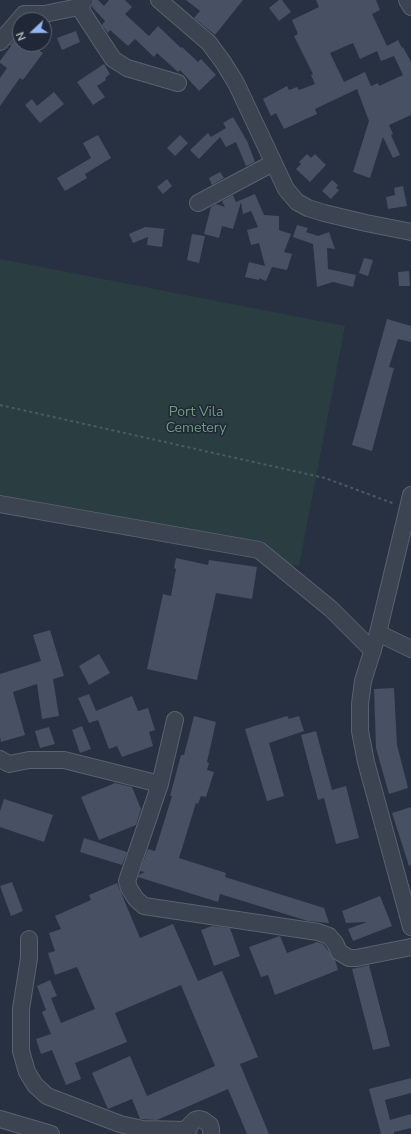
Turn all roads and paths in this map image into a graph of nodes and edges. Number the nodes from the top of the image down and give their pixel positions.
1 (159, 0) edge
2 (408, 0) edge
3 (82, 4) edge
4 (411, 7) edge
5 (0, 42) edge
6 (178, 83) dead end
7 (273, 163) junction
8 (198, 203) dead end
9 (411, 232) edge
10 (0, 405) edge
11 (0, 504) edge
12 (410, 505) edge
13 (378, 633) junction
14 (411, 649) edge
15 (373, 650) junction
16 (175, 720) dead end
17 (0, 759) edge
18 (160, 784) junction
19 (411, 927) edge
20 (29, 939) dead end
21 (411, 947) edge
22 (0, 1119) edge
23 (188, 1132) edge
24 (51, 1134) edge
25 (211, 1134) edge

1 - 7 street
2 - 4 street
3 - 5 street
3 - 6 street
7 - 8 street
7 - 9 street
10 - 12 path
11 - 15 street
12 - 13 street
13 - 14 street
13 - 15 street
15 - 19 street
16 - 18 street
17 - 18 street
18 - 21 street
20 - 23 street
22 - 24 street
23 - 25 street

